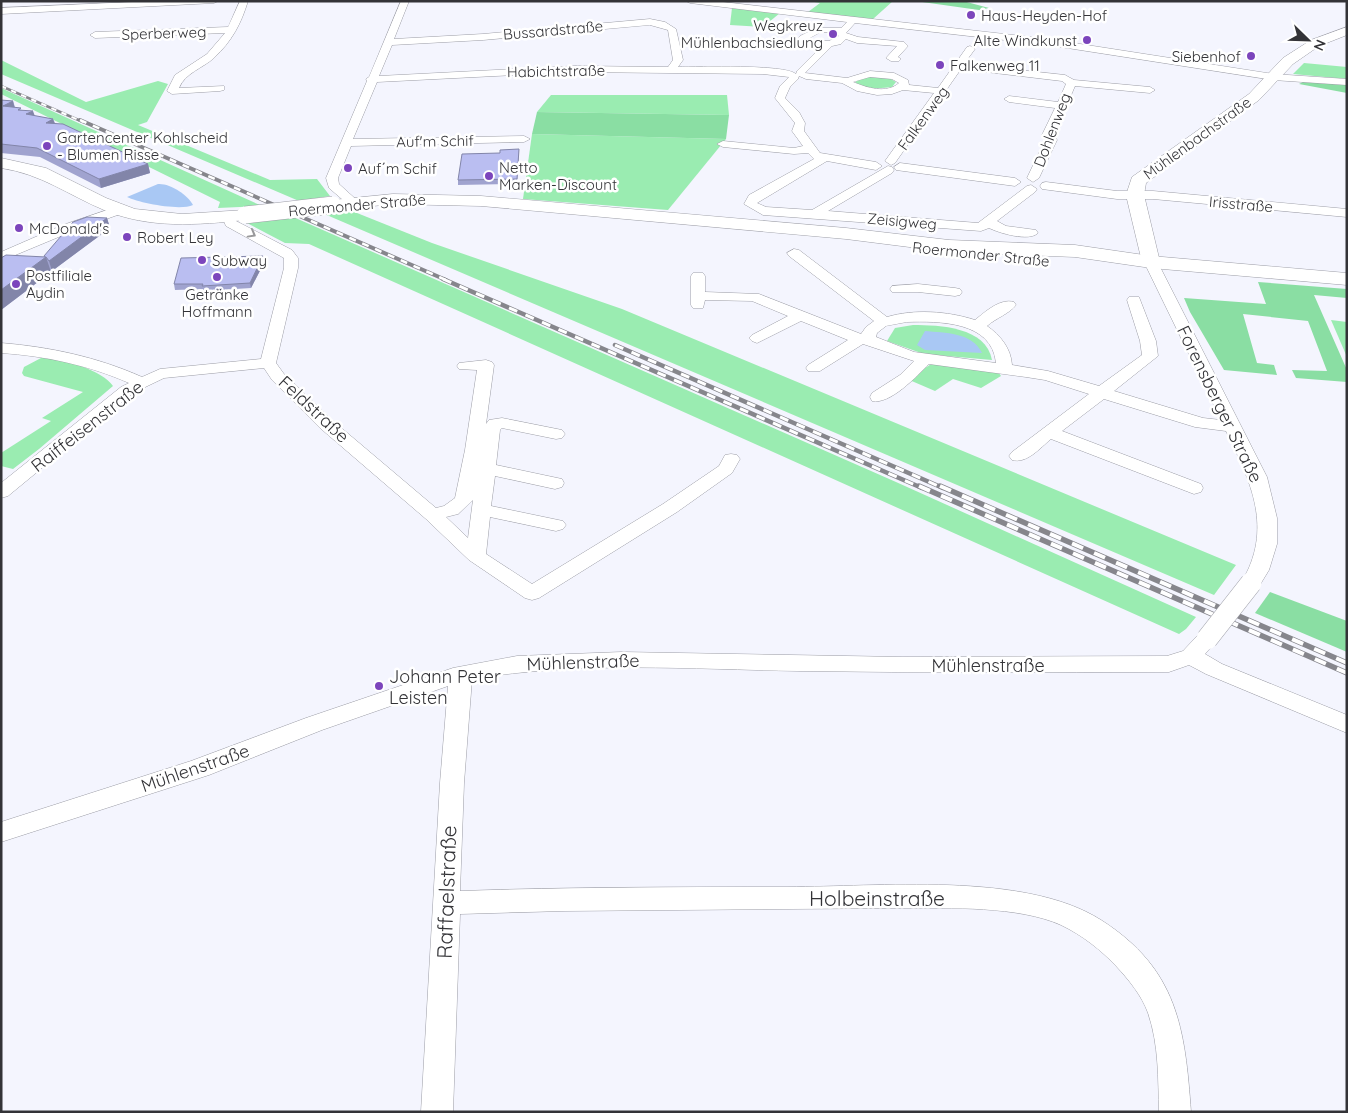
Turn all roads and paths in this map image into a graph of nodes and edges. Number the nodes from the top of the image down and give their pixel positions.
1 (214, 1) edge
2 (244, 1) edge
3 (405, 1) edge
4 (690, 1) edge
5 (146, 3) edge
6 (1, 11) edge
7 (854, 19) junction
8 (233, 30) junction
9 (1347, 31) edge
10 (844, 34) junction
11 (94, 35) dead end
12 (388, 42) junction
13 (829, 44) junction
14 (983, 50) dead end
15 (959, 66) junction
16 (671, 70) junction
17 (881, 74) junction
18 (798, 75) junction
19 (1273, 76) junction
20 (371, 79) junction
21 (848, 81) junction
22 (1071, 82) junction
23 (1347, 82) edge
24 (903, 86) junction
25 (220, 88) dead end
26 (1311, 88) dead end
27 (1150, 90) dead end
28 (942, 91) junction
29 (1338, 93) dead end
30 (1009, 99) dead end
31 (1060, 105) junction
32 (524, 139) dead end
33 (347, 143) junction
34 (723, 144) dead end
35 (810, 149) junction
36 (825, 158) junction
37 (1, 163) edge
38 (889, 166) junction
39 (1032, 184) junction
40 (1135, 195) junction
41 (354, 203) junction
42 (119, 210) junction
43 (1347, 213) edge
44 (237, 216) junction
45 (813, 222) junction
46 (988, 222) junction
47 (1031, 234) dead end
48 (794, 253) dead end
49 (1, 257) edge
50 (1151, 262) junction
51 (698, 276) dead end
52 (1347, 279) edge
53 (918, 288) junction
54 (897, 289) dead end
55 (955, 292) dead end
56 (1134, 300) dead end
57 (1009, 305) dead end
58 (799, 316) junction
59 (922, 318) junction
60 (884, 322) junction
61 (976, 326) junction
62 (756, 338) dead end
63 (864, 339) junction
64 (1, 348) edge
65 (925, 360) junction
66 (268, 363) junction
67 (465, 366) dead end
68 (814, 368) dead end
69 (1004, 368) junction
70 (141, 382) junction
71 (1101, 393) junction
72 (878, 397) dead end
73 (1232, 426) junction
74 (1049, 432) junction
75 (556, 434) dead end
76 (1018, 456) dead end
77 (731, 459) dead end
78 (485, 468) junction
79 (555, 483) dead end
80 (1194, 488) dead end
81 (1, 492) edge
82 (481, 509) junction
83 (433, 515) junction
84 (556, 525) dead end
85 (476, 556) junction
86 (1191, 656) junction
87 (461, 673) junction
88 (1347, 726) edge
89 (1, 832) edge
90 (446, 903) junction
91 (437, 1112) edge
92 (1175, 1112) edge

1 - 5 street
2 - 8 street, Sperberweg
3 - 12 street
4 - 7 street
5 - 6 street
7 - 10 street
7 - 19 street
8 - 11 street, Sperberweg
8 - 25 street, Sperberweg
9 - 19 main road, Mühlenbachstraße
10 - 13 street
10 - 13 street
10 - 17 street
12 - 16 street, Bussardstraße
12 - 20 street
13 - 18 street
14 - 15 street, Falkenweg
15 - 22 street, Dohlenweg
15 - 28 street, Falkenweg
16 - 18 street, Habichtstraße
16 - 20 street, Habichtstraße
17 - 21 street
17 - 24 street
18 - 21 street, Habichtstraße
18 - 35 street
19 - 23 street
19 - 40 main road, Mühlenbachstraße
20 - 33 street
21 - 24 street
22 - 27 street, Dohlenweg
22 - 31 street, Dohlenweg
24 - 28 street
26 - 29 street
28 - 38 street, Falkenweg
30 - 31 street
31 - 39 street, Dohlenweg
32 - 33 street, Auf'm Schif
33 - 41 street
34 - 35 street
35 - 36 street
36 - 38 street
36 - 45 street, Zeisigweg
37 - 42 main road, Roermonder Straße
38 - 39 street
38 - 45 street, Zeisigweg
39 - 40 street, Irisstraße
39 - 46 street, Zeisigweg
40 - 43 street, Irisstraße
40 - 50 main road, Mühlenbachstraße
41 - 44 main road, Roermonder Straße, bridge
41 - 45 main road, Roermonder Straße
42 - 44 main road, Roermonder Straße
42 - 49 street
44 -> 66 street, Feldstraße
45 - 46 street, Zeisigweg
45 - 50 main road, Roermonder Straße
46 - 47 street
48 - 60 street
50 - 52 main road, Roermonder Straße
50 - 73 street, Forensberger Straße
51 - 58 street
53 - 54 street
53 - 55 street
53 - 59 street
56 - 71 street
57 - 61 street
58 - 62 street
58 - 63 street
59 - 60 street
59 - 61 street
60 - 63 street
61 - 69 street
63 - 65 street
63 - 68 street
64 - 70 street
65 - 69 street
65 - 72 street
66 - 70 street, Raiffeisenstraße
66 - 83 street, Feldstraße
67 - 83 street
69 - 71 street
70 - 81 street, Raiffeisenstraße
71 - 73 street
71 - 74 street
73 - 86 street, Forensberger Straße, bridge
74 - 76 street
74 - 80 street
75 - 78 street
77 - 85 street, Feldstraße
78 - 79 street
78 - 82 street
82 - 84 street
82 - 85 street
83 - 85 street, Feldstraße
86 - 87 street, Mühlenstraße
86 - 88 street
87 - 89 street, Mühlenstraße
87 - 90 street, Raffaelstraße
90 - 91 street, Raffaelstraße
90 - 92 street, Holbeinstraße

